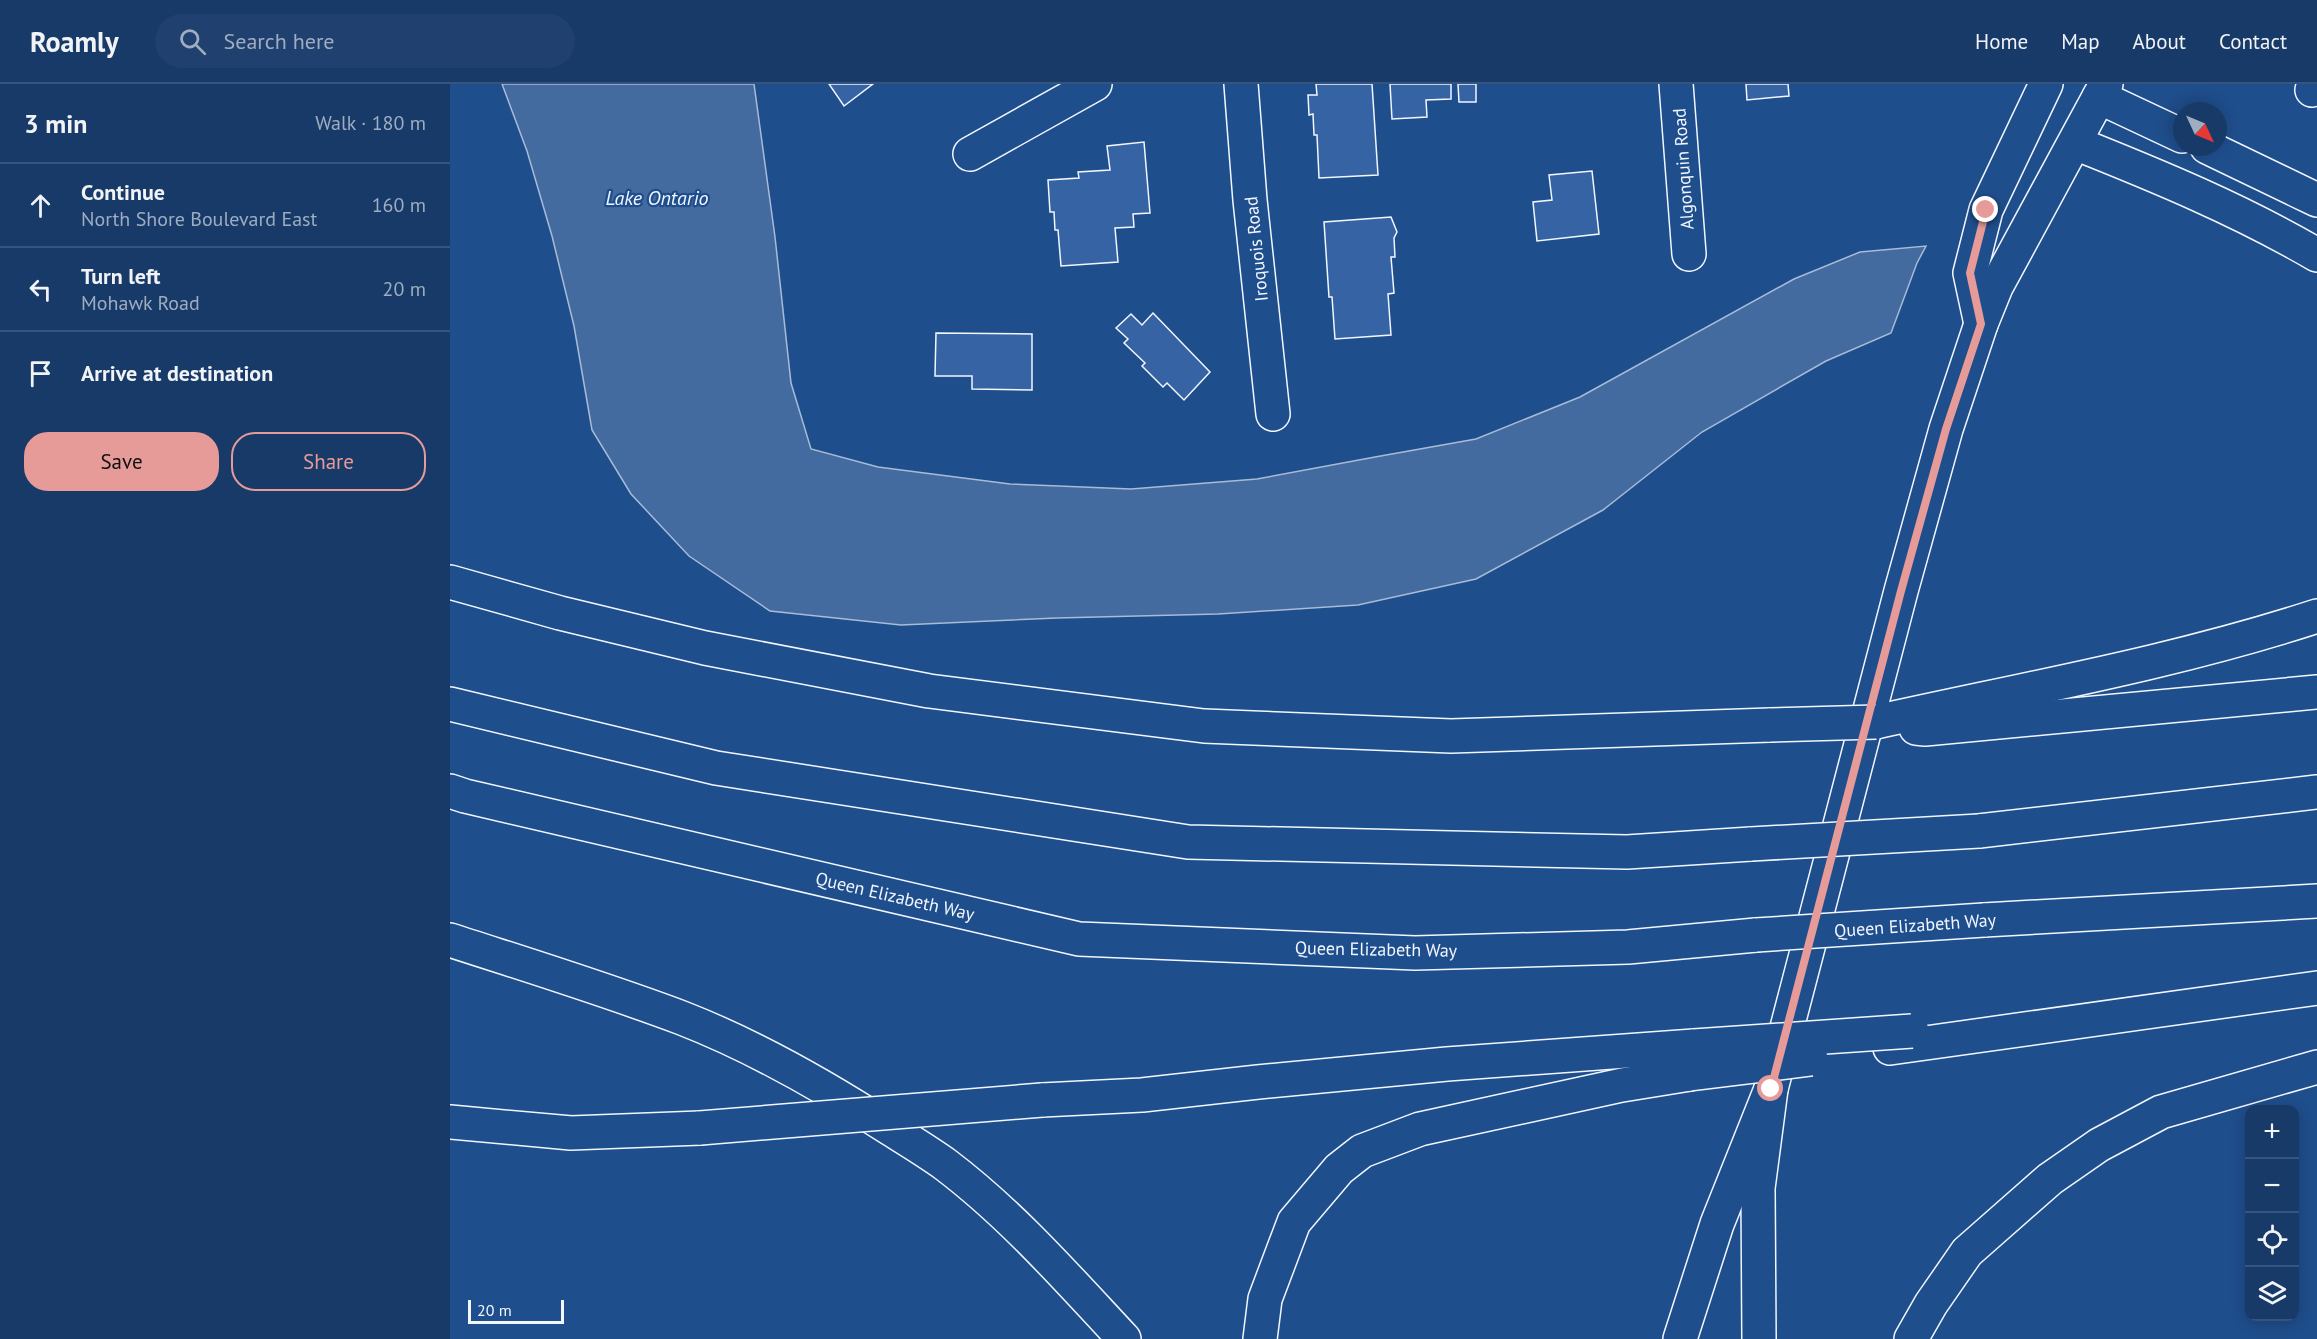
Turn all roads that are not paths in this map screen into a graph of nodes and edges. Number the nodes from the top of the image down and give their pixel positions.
1 (1095, 84) edge
2 (1241, 84) edge
3 (1676, 84) edge
4 (2046, 84) edge
5 (2102, 91) edge
6 (2173, 131) edge
7 (2075, 143) junction
8 (970, 154) dead end
9 (2226, 156) edge
10 (2317, 200) edge
11 (1689, 255) dead end
12 (2317, 255) edge
13 (1981, 324) junction
14 (1273, 414) dead end
15 (450, 582) edge
16 (2317, 616) edge
17 (2317, 692) edge
18 (450, 704) edge
19 (2014, 706) junction
20 (450, 791) edge
21 (2317, 792) edge
22 (2317, 901) edge
23 (450, 940) edge
24 (2317, 988) edge
25 (1692, 1060) junction
26 (2317, 1067) edge
27 (1771, 1089) junction
28 (450, 1122) edge
29 (1124, 1339) edge
30 (1260, 1339) edge
31 (1680, 1339) edge
32 (1759, 1339) edge
33 (1911, 1339) edge

1 - 8 main road
2 - 14 main road, Iroquois Road
3 - 11 main road, Algonquin Road
4 - 13 main road
5 - 6 main road
5 - 7 main road
7 - 12 main road
7 - 13 main road
9 - 10 main road
13 - 27 main road
15 - 19 main road, bridge
16 - 19 main road
17 - 19 main road
18 - 21 main road, bridge
20 - 22 main road, Queen Elizabeth Way, bridge
23 - 29 main road
24 - 25 main road, bridge
25 - 28 main road, bridge
25 - 30 main road
26 - 33 main road
27 - 31 main road
27 - 32 main road

